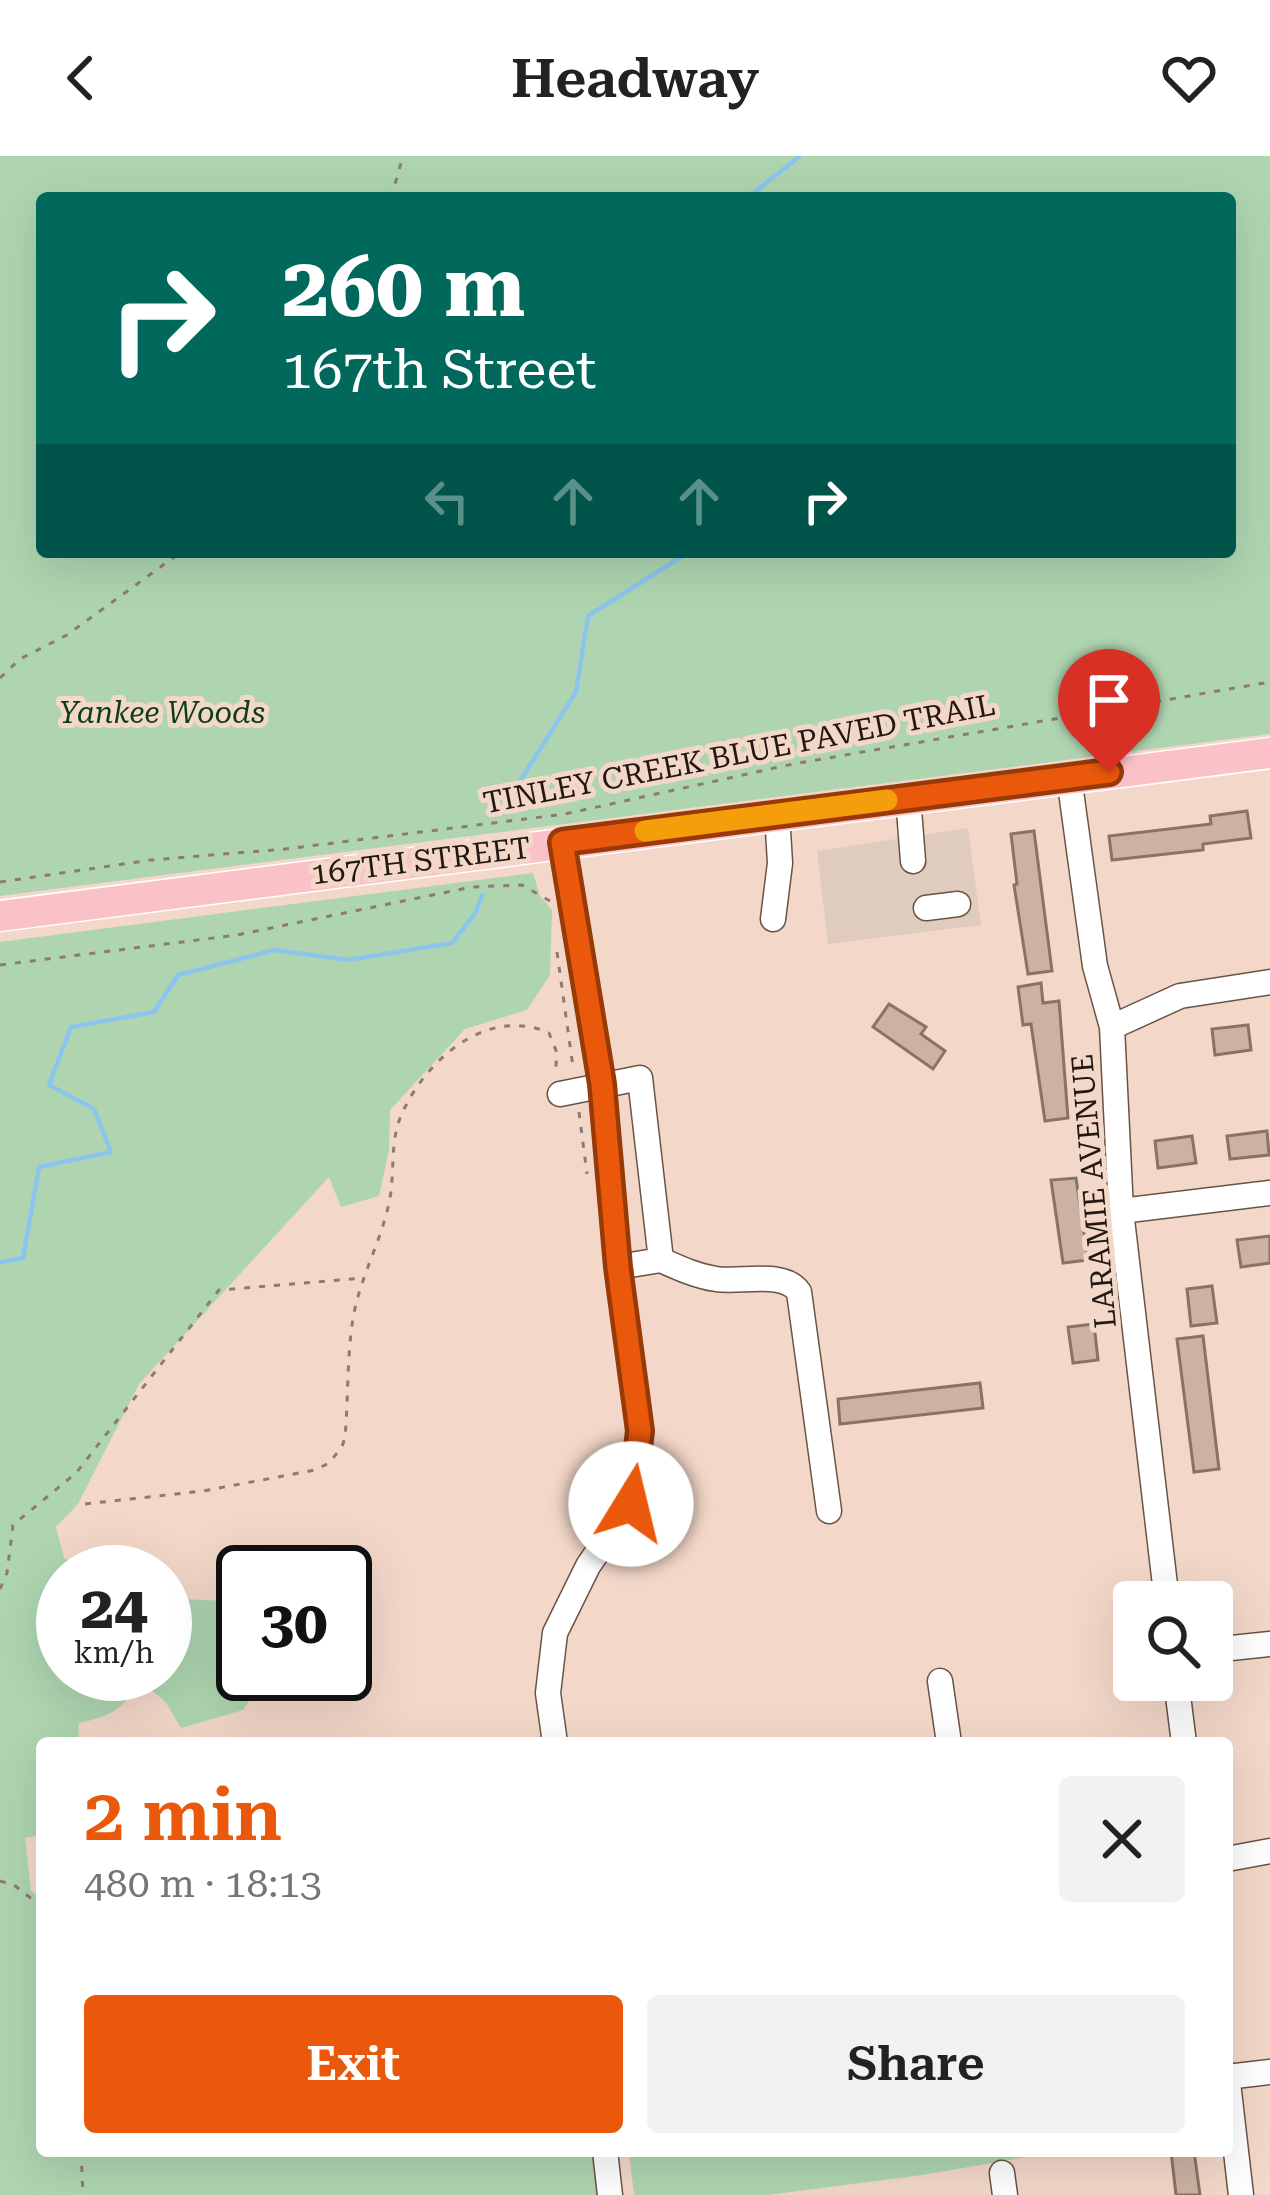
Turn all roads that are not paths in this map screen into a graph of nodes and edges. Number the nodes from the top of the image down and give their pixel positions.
1 (1270, 753) edge
2 (1069, 777) junction
3 (908, 797) junction
4 (777, 814) junction
5 (562, 842) junction
6 (913, 861) dead end
7 (958, 904) dead end
8 (926, 908) dead end
9 (0, 916) edge
10 (773, 919) dead end
11 (1270, 982) edge
12 (1112, 1027) junction
13 (602, 1084) junction
14 (568, 1093) road end
15 (1270, 1193) edge
16 (1121, 1211) junction
17 (661, 1260) junction
18 (618, 1267) junction
19 (829, 1511) dead end
20 (1165, 1581) edge
21 (1270, 1644) edge
22 (1233, 1648) edge
23 (940, 1681) dead end
24 (1179, 1701) edge
25 (554, 1737) edge
26 (948, 1737) edge
27 (1183, 1737) edge
28 (1270, 1851) edge
29 (1233, 1858) edge
30 (1270, 2072) edge
31 (1233, 2075) edge
32 (1233, 2127) edge
33 (606, 2157) edge
34 (610, 2195) edge
35 (1241, 2195) edge

1 - 2 main road, 167TH STREET
2 - 3 main road, 167TH STREET
2 - 12 street, LARAMIE AVENUE
3 - 4 main road, 167TH STREET
3 - 6 street
4 - 5 main road, 167TH STREET
4 - 10 street
5 - 9 main road, 167TH STREET
5 - 13 street
7 - 8 street
11 - 12 street
12 - 16 street, LARAMIE AVENUE
13 - 14 street
13 - 17 street
13 - 18 street
15 - 16 street
16 - 20 street, LARAMIE AVENUE
17 - 18 street
17 - 19 street
18 - 25 street
21 - 22 street
23 - 26 street
24 - 27 street
28 - 29 street
30 - 31 street
32 - 35 street
33 - 34 street

